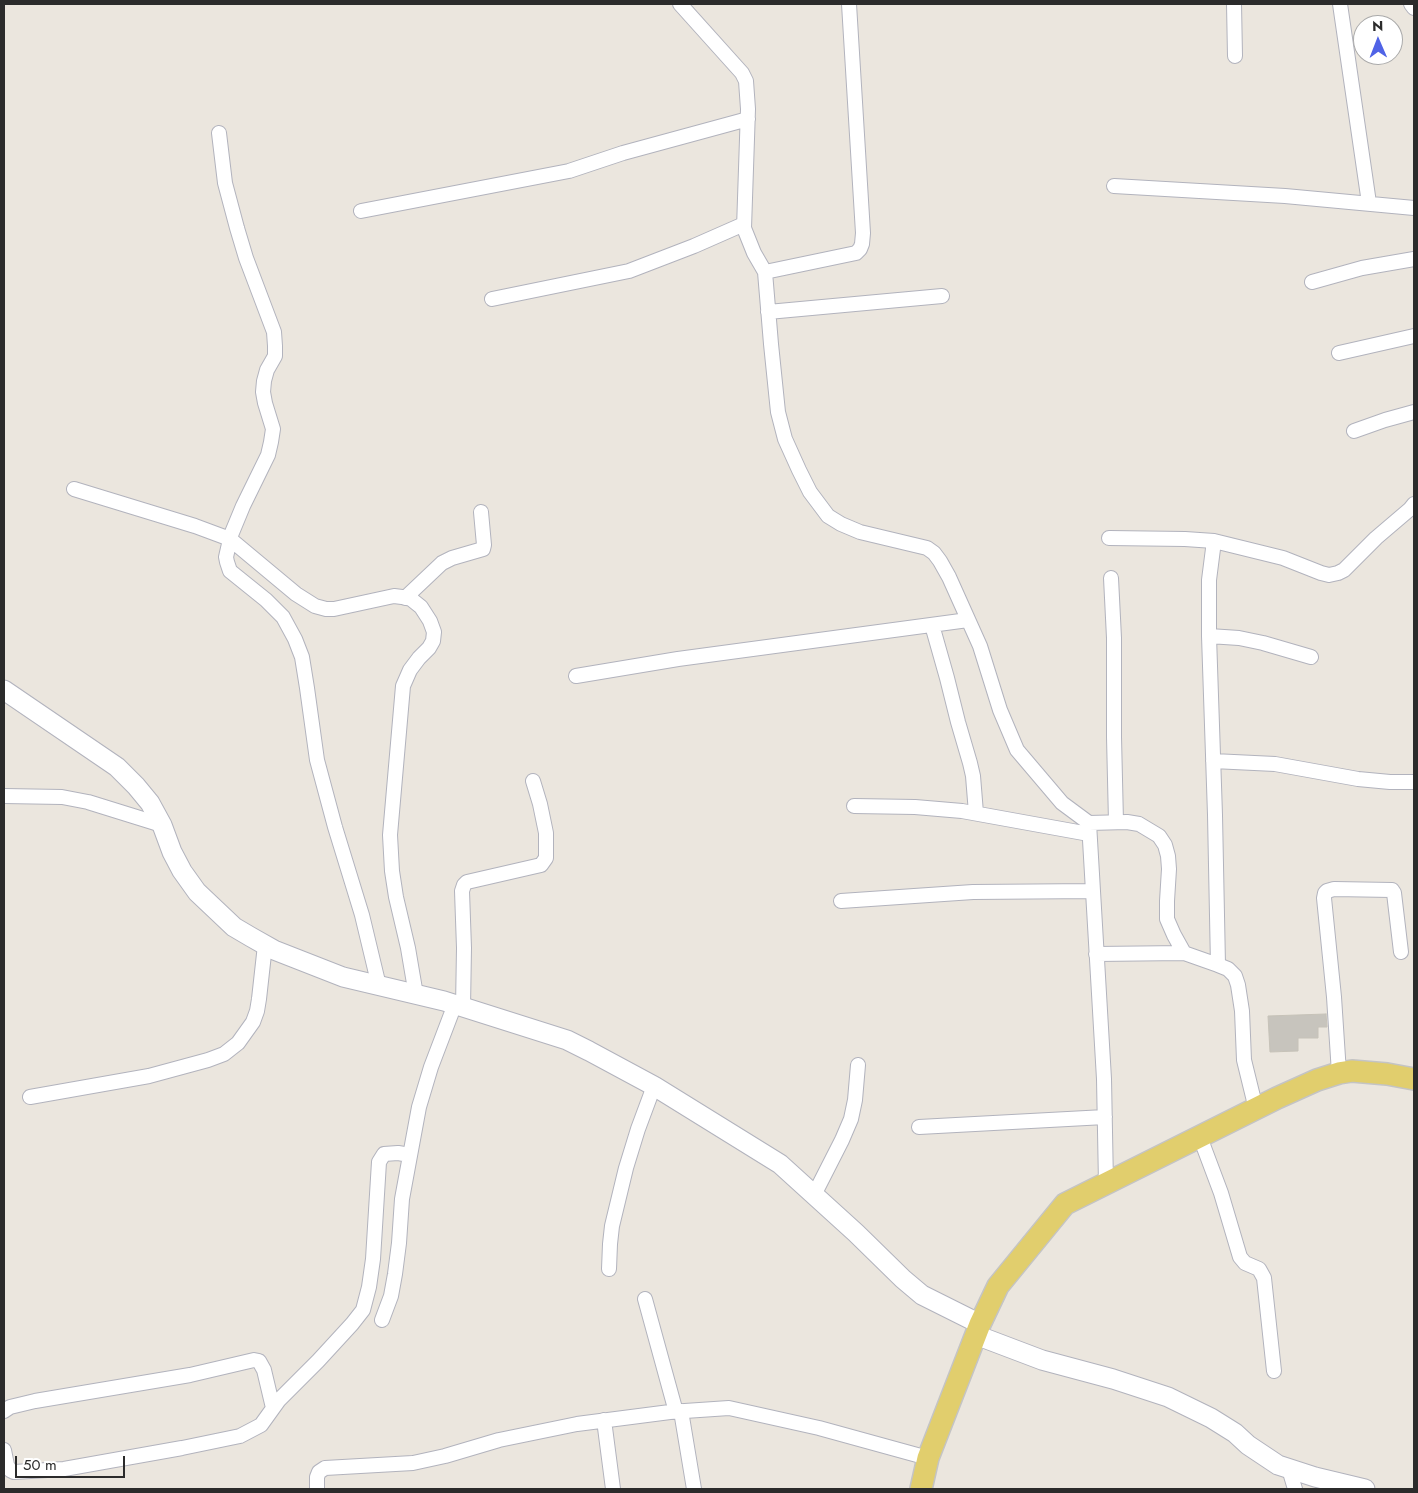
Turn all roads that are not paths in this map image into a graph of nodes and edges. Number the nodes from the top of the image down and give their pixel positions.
1 (680, 4) edge
2 (849, 4) edge
3 (1234, 4) edge
4 (1340, 4) edge
5 (1412, 4) edge
6 (1414, 8) edge
7 (1235, 56) dead end
8 (748, 119) junction
9 (218, 133) dead end
10 (1114, 186) dead end
11 (1369, 203) junction
12 (1414, 208) edge
13 (361, 211) dead end
14 (744, 224) junction
15 (1414, 259) edge
16 (765, 272) junction
17 (1312, 282) dead end
18 (942, 296) dead end
19 (492, 299) dead end
20 (768, 312) junction
21 (1414, 336) edge
22 (1339, 353) dead end
23 (1414, 412) edge
24 (1354, 431) dead end
25 (74, 489) dead end
26 (1413, 509) edge
27 (481, 512) dead end
28 (1109, 538) dead end
29 (1214, 541) junction
30 (228, 549) junction
31 (1111, 578) dead end
32 (405, 598) junction
33 (968, 620) junction
34 (932, 626) junction
35 (1208, 636) junction
36 (1311, 657) dead end
37 (576, 676) dead end
38 (4, 690) edge
39 (1213, 761) junction
40 (533, 781) dead end
41 (1414, 782) edge
42 (4, 796) edge
43 (854, 806) dead end
44 (976, 813) junction
45 (1116, 822) junction
46 (162, 825) junction
47 (1089, 829) junction
48 (1093, 891) junction
49 (841, 901) dead end
50 (264, 945) junction
51 (1401, 952) dead end
52 (1184, 953) junction
53 (1096, 954) junction
54 (1218, 965) junction
55 (378, 986) junction
56 (416, 995) junction
57 (459, 1006) junction
58 (858, 1065) dead end
59 (1339, 1073) junction
60 (1414, 1079) edge
61 (654, 1086) junction
62 (30, 1096) dead end
63 (1264, 1105) junction
64 (1105, 1117) junction
65 (919, 1127) dead end
66 (1200, 1137) junction
67 (410, 1155) junction
68 (1106, 1184) junction
69 (814, 1195) junction
70 (609, 1269) dead end
71 (645, 1299) dead end
72 (382, 1320) dead end
73 (978, 1330) junction
74 (1274, 1371) dead end
75 (273, 1408) junction
76 (4, 1411) edge
77 (678, 1411) junction
78 (604, 1420) junction
79 (4, 1448) edge
80 (928, 1458) junction
81 (1289, 1469) junction
82 (317, 1489) edge
83 (613, 1489) edge
84 (694, 1489) edge
85 (921, 1489) edge
86 (1295, 1489) edge
87 (1365, 1489) edge

1 - 8 street
2 - 16 street
3 - 7 street
4 - 11 street
5 - 6 street
8 - 13 street
8 - 14 street
9 - 30 street
10 - 11 street
11 - 12 street
14 - 16 street
14 - 19 street
15 - 17 street
16 - 20 street
18 - 20 street
20 - 33 street
21 - 22 street
23 - 24 street
25 - 30 street
26 - 29 street
27 - 32 street
28 - 29 street
29 - 35 street
30 - 32 street
30 - 55 street
31 - 45 street
32 - 56 street
33 - 34 street
33 - 47 street
34 - 37 street
34 - 44 street
35 - 36 street
35 - 39 street
38 - 46 street
39 - 41 street
39 - 54 street
40 - 57 street
42 - 46 street
43 - 44 street
44 - 47 street
45 - 47 street
45 - 52 street
46 - 50 street
47 - 48 street
48 - 49 street
48 - 53 street
50 - 55 street
50 - 62 street
51 - 59 street
52 - 53 street
52 - 54 street
53 - 64 street
54 - 63 street
55 - 56 street
56 - 57 street
57 - 61 street
57 - 67 street
58 - 69 street
59 - 60 main road
59 - 63 main road
61 - 69 street
61 - 70 street
63 - 66 main road
64 - 65 street
64 - 68 street
66 - 68 main road
66 - 74 street
67 - 72 street
67 - 75 street
68 - 73 main road
69 - 73 street
71 - 77 street
73 - 80 main road
73 - 81 street
75 - 76 street
75 - 79 street
77 - 78 street
77 - 80 street
77 - 84 street
78 - 82 street
78 - 83 street
80 - 85 main road
81 - 86 street
81 - 87 street

